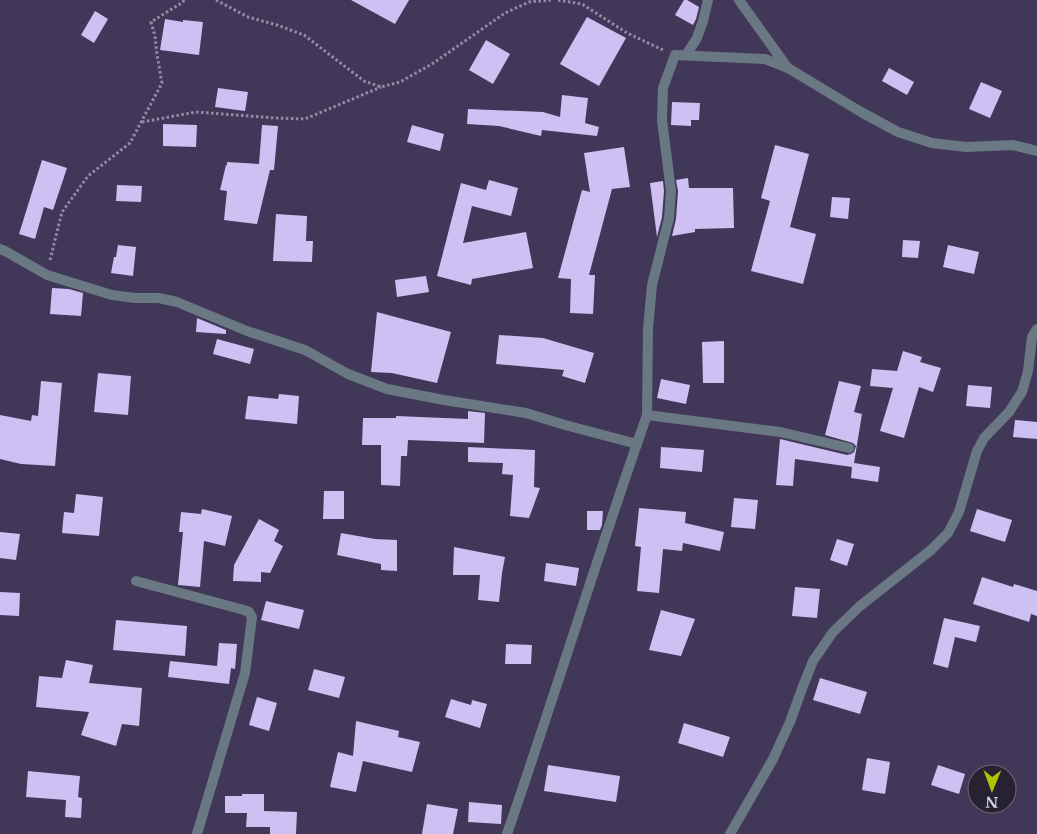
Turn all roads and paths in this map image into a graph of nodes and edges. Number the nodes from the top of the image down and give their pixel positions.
1 (184, 0) edge
2 (216, 0) edge
3 (551, 0) edge
4 (558, 0) edge
5 (708, 0) edge
6 (740, 0) edge
7 (680, 55) junction
8 (788, 68) junction
9 (381, 87) junction
10 (141, 122) junction
11 (1037, 151) edge
12 (0, 249) edge
13 (47, 275) junction
14 (1037, 329) edge
15 (646, 415) junction
16 (636, 444) junction
17 (849, 448) dead end
18 (136, 581) dead end
19 (197, 834) edge
20 (507, 834) edge
21 (730, 834) edge

1 - 10 path
2 - 9 path
3 - 9 path
4 - 7 path
5 - 7 street
6 - 8 street
7 - 8 street
7 - 15 street
8 - 11 street
9 - 10 path
10 - 13 path
12 - 13 street
13 - 16 street
14 - 21 street
15 - 16 street
15 - 17 street
16 - 20 street
18 - 19 street

